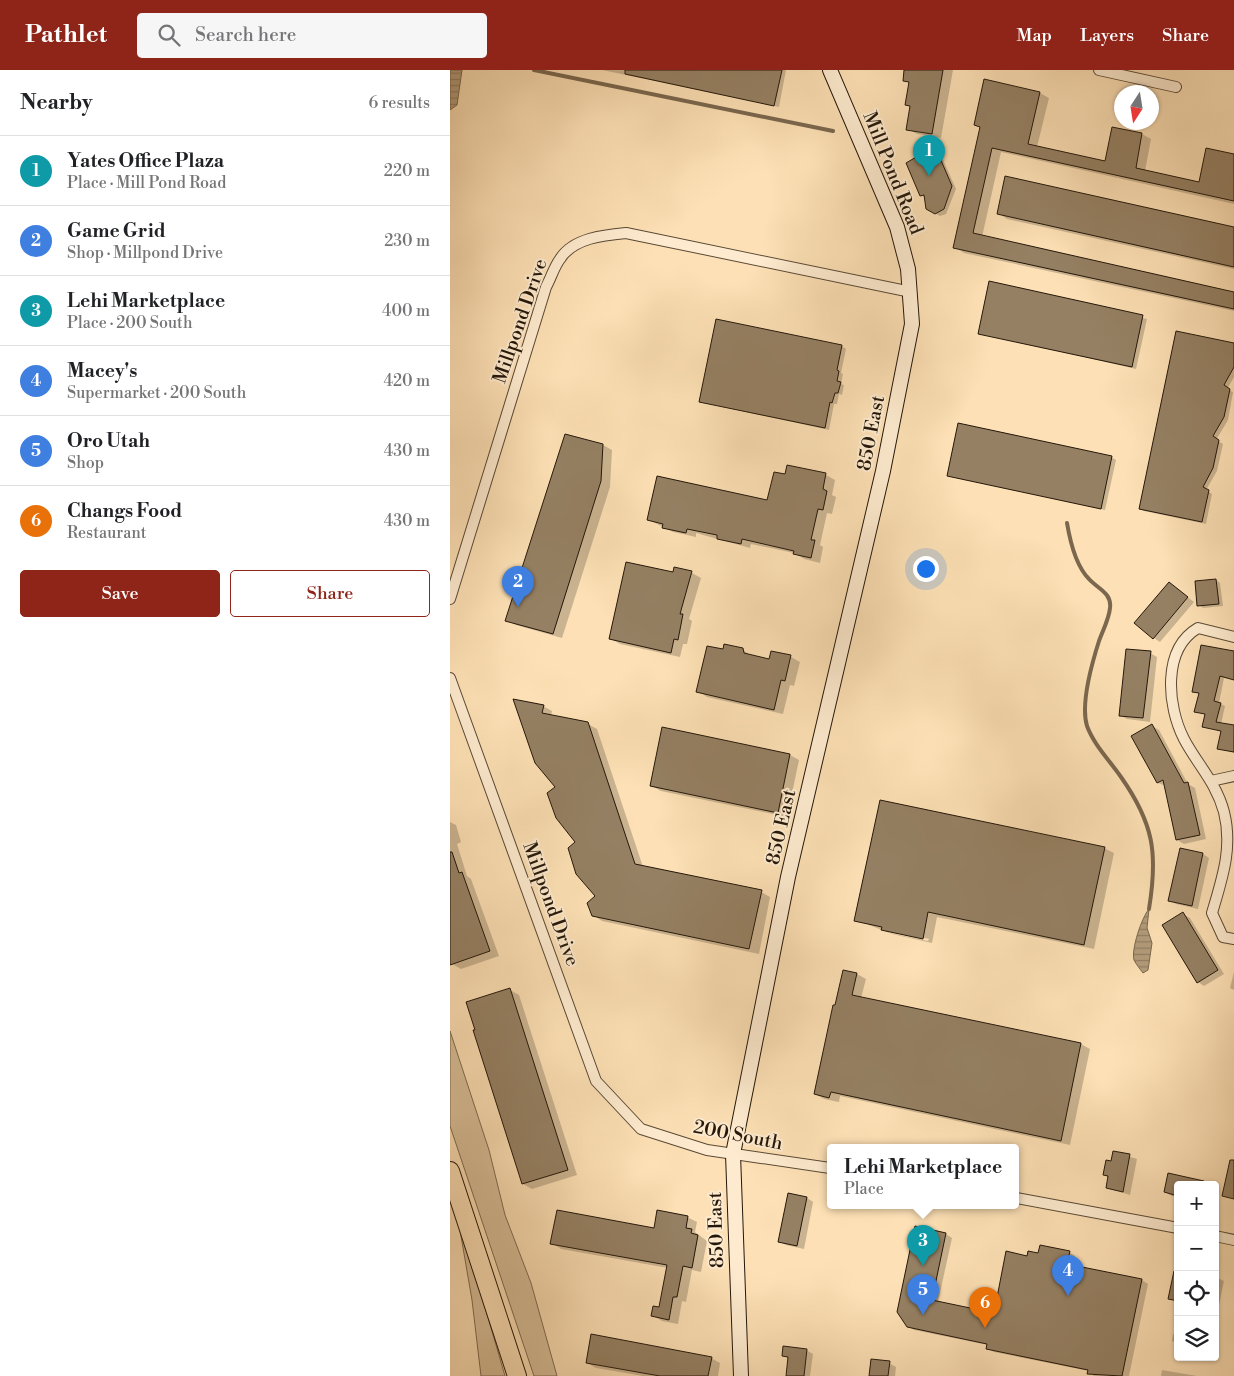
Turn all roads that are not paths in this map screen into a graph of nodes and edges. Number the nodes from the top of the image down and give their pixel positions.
1 (830, 70) edge
2 (1099, 70) edge
3 (1176, 86) dead end
4 (910, 292) junction
5 (450, 599) edge
6 (1234, 637) edge
7 (450, 678) edge
8 (1234, 776) edge
9 (1212, 781) junction
10 (1234, 939) edge
11 (641, 1129) joint
12 (733, 1154) junction
13 (827, 1168) edge
14 (450, 1171) edge
15 (1019, 1199) edge
16 (1174, 1227) edge
17 (1219, 1237) edge
18 (1234, 1240) edge
19 (517, 1376) edge
20 (741, 1376) edge

1 - 4 main road, Mill Pond Road
2 - 3 street
4 - 5 street, Millpond Drive
4 - 12 main road, 850 East
6 - 9 street
7 - 11 street, Millpond Drive
8 - 9 street
9 - 10 street
11 - 12 street, 200 South
12 - 13 street, 200 South
12 - 20 main road, 850 East
14 - 19 highway
15 - 16 street
17 - 18 street

